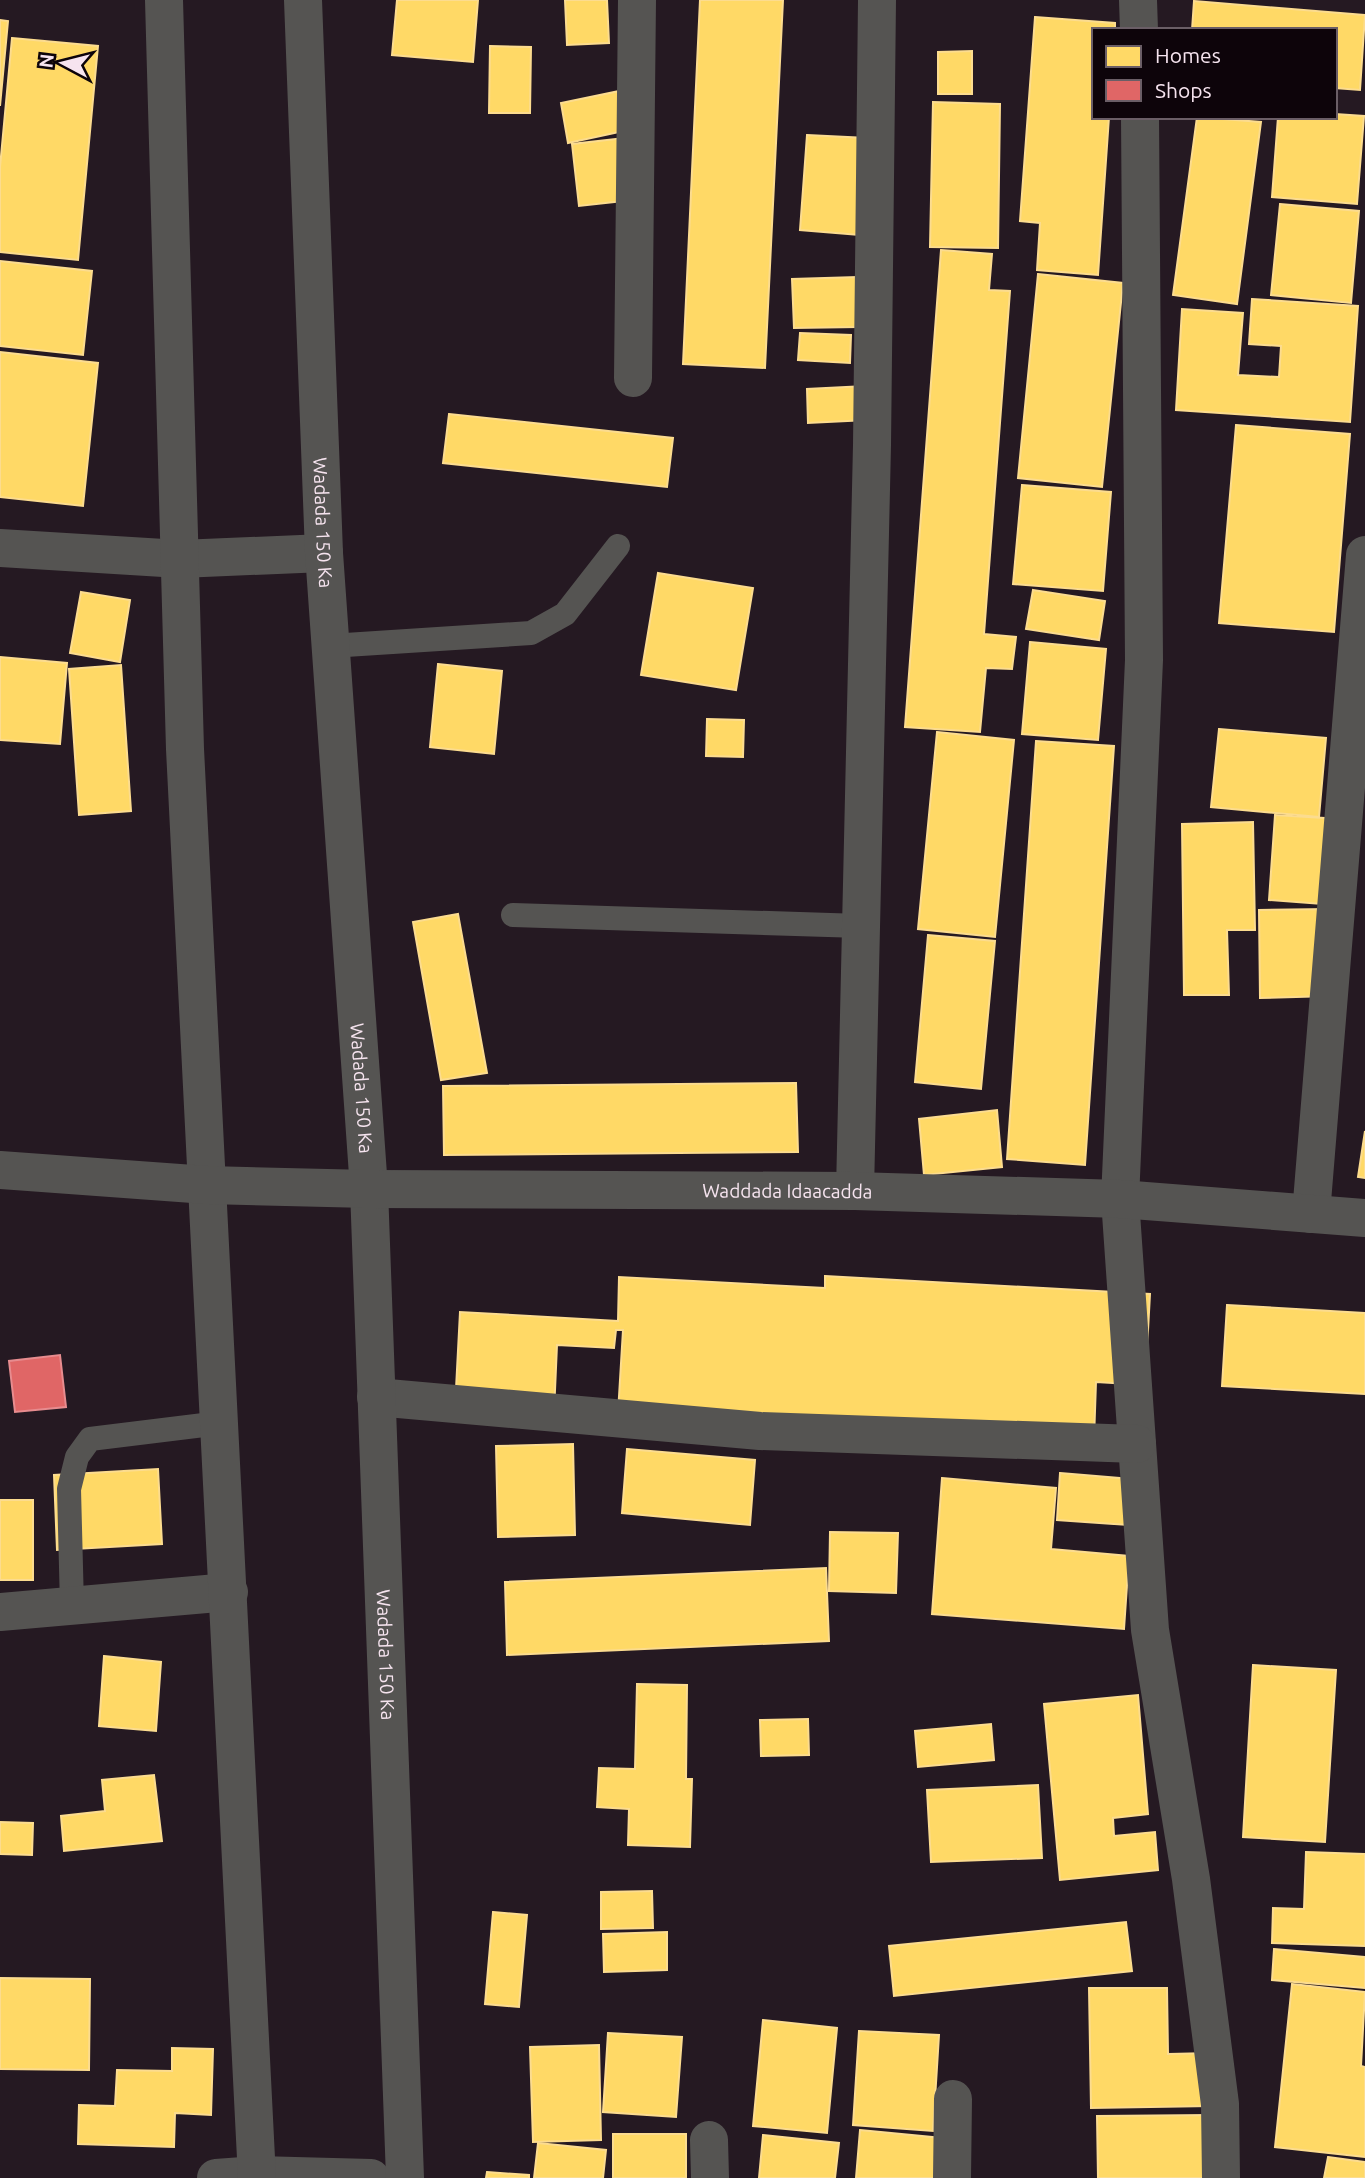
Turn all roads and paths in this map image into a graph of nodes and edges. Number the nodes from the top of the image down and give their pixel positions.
1 (164, 0) edge
2 (303, 0) edge
3 (637, 0) edge
4 (877, 0) edge
5 (1138, 0) edge
6 (1139, 28) edge
7 (1140, 119) edge
8 (633, 378) dead end
9 (618, 545) dead end
10 (0, 548) edge
11 (324, 553) junction
12 (1365, 555) edge
13 (180, 559) junction
14 (330, 646) junction
15 (513, 915) dead end
16 (861, 926) junction
17 (0, 1170) edge
18 (207, 1185) junction
19 (369, 1189) junction
20 (855, 1191) junction
21 (1120, 1199) junction
22 (1311, 1214) junction
23 (1365, 1218) edge
24 (376, 1397) junction
25 (220, 1423) junction
26 (1137, 1444) junction
27 (229, 1592) junction
28 (72, 1606) junction
29 (0, 1612) edge
30 (953, 2099) dead end
31 (709, 2140) dead end
32 (257, 2177) edge
33 (216, 2178) edge
34 (371, 2178) edge
35 (405, 2178) edge
36 (709, 2178) edge
37 (952, 2178) edge
38 (1221, 2178) edge

1 - 13 street
2 - 11 street, Wadada 150 Ka
3 - 8 street
4 - 16 street
5 - 6 street
7 - 21 street
9 - 14 lane
10 - 13 street
11 - 13 street
11 - 14 street, Wadada 150 Ka
12 - 22 street
13 - 18 street
14 - 19 street, Wadada 150 Ka
15 - 16 lane
16 - 20 street
17 - 18 street, Waddada Idaacadda
18 - 19 street, Waddada Idaacadda
18 - 25 street
19 - 20 street, Waddada Idaacadda
19 - 24 street, Wadada 150 Ka
20 - 21 street, Waddada Idaacadda
21 - 22 street, Waddada Idaacadda
21 - 26 street
22 - 23 street, Waddada Idaacadda
24 - 26 street
24 - 35 street, Wadada 150 Ka
25 - 27 street
25 - 28 lane
26 - 38 street
27 - 28 street
27 - 32 street
28 - 29 street
30 - 37 street
31 - 36 street
32 - 33 street
32 - 34 street

